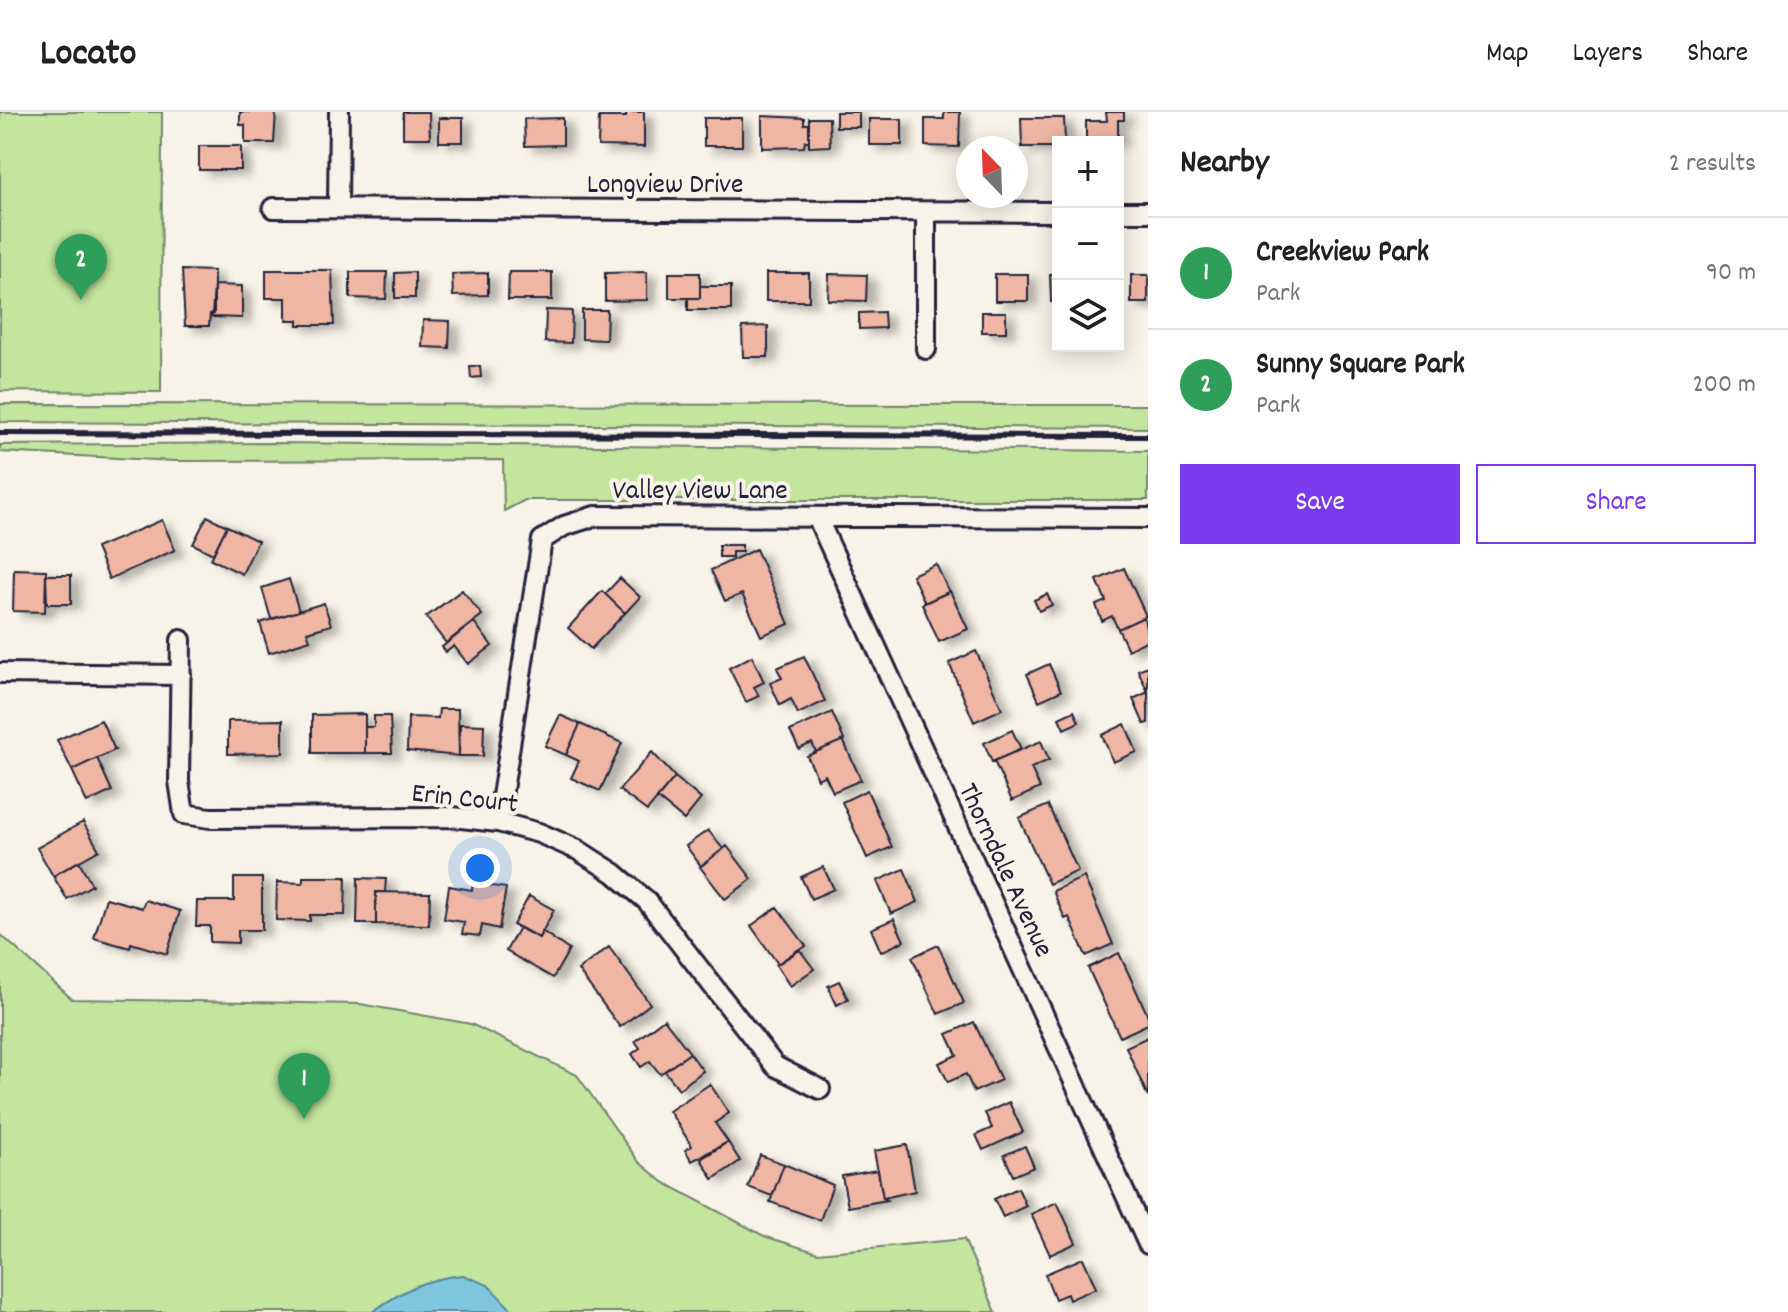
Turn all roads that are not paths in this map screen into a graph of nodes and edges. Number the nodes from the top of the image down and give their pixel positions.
1 (339, 112) edge
2 (338, 207) junction
3 (273, 208) dead end
4 (926, 212) junction
5 (1052, 212) edge
6 (1124, 212) edge
7 (1148, 212) edge
8 (926, 349) dead end
9 (817, 517) junction
10 (1148, 518) edge
11 (181, 640) dead end
12 (0, 673) edge
13 (181, 675) junction
14 (498, 822) junction
15 (820, 1089) dead end
16 (1148, 1244) edge

1 - 2 street
2 - 3 street, Longview Drive
2 - 4 street, Longview Drive
4 - 5 street, Longview Drive
4 - 8 street
6 - 7 street
9 - 10 street, Valley View Lane
9 - 14 street, Valley View Lane
9 - 16 street, Thorndale Avenue
11 - 13 street, Erin Court
12 - 13 street
13 - 14 street, Erin Court
14 - 15 street, Erin Court

